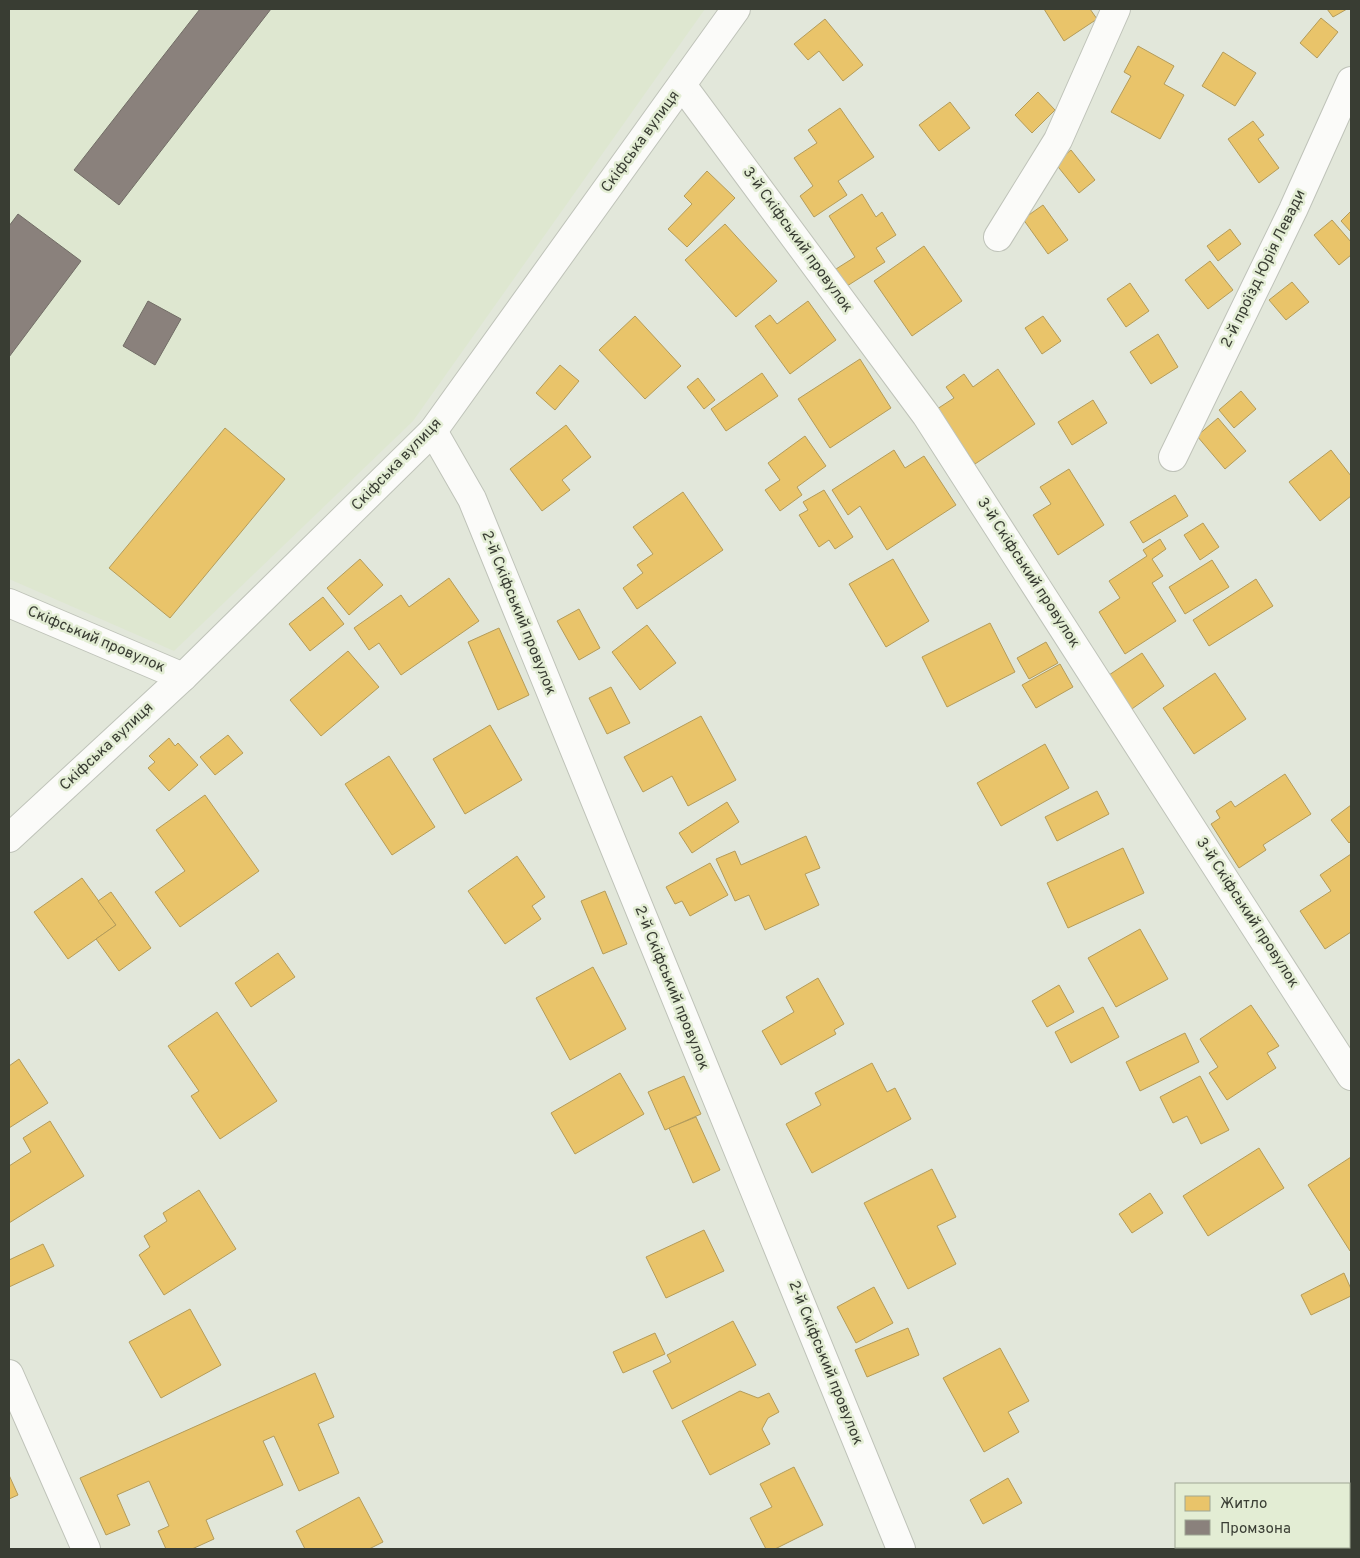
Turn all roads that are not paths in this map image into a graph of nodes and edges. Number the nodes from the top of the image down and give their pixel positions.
1 (736, 9) edge
2 (1116, 9) edge
3 (1351, 81) edge
4 (682, 85) junction
5 (998, 237) dead end
6 (433, 431) junction
7 (1173, 456) dead end
8 (9, 603) edge
9 (183, 677) junction
10 (9, 838) edge
11 (1351, 1076) edge
12 (9, 1374) edge
13 (86, 1549) edge
14 (901, 1549) edge

1 - 4 street, Скіфська вулиця
2 - 5 street
3 - 7 street, 2-й проїзд Юрія Левади
4 - 6 street, Скіфська вулиця
4 - 11 street, 3-й Скіфський провулок
6 - 9 street, Скіфська вулиця
6 - 14 street, 2-й Скіфський провулок
8 - 9 street, Скіфський провулок
9 - 10 street, Скіфська вулиця
12 - 13 street

